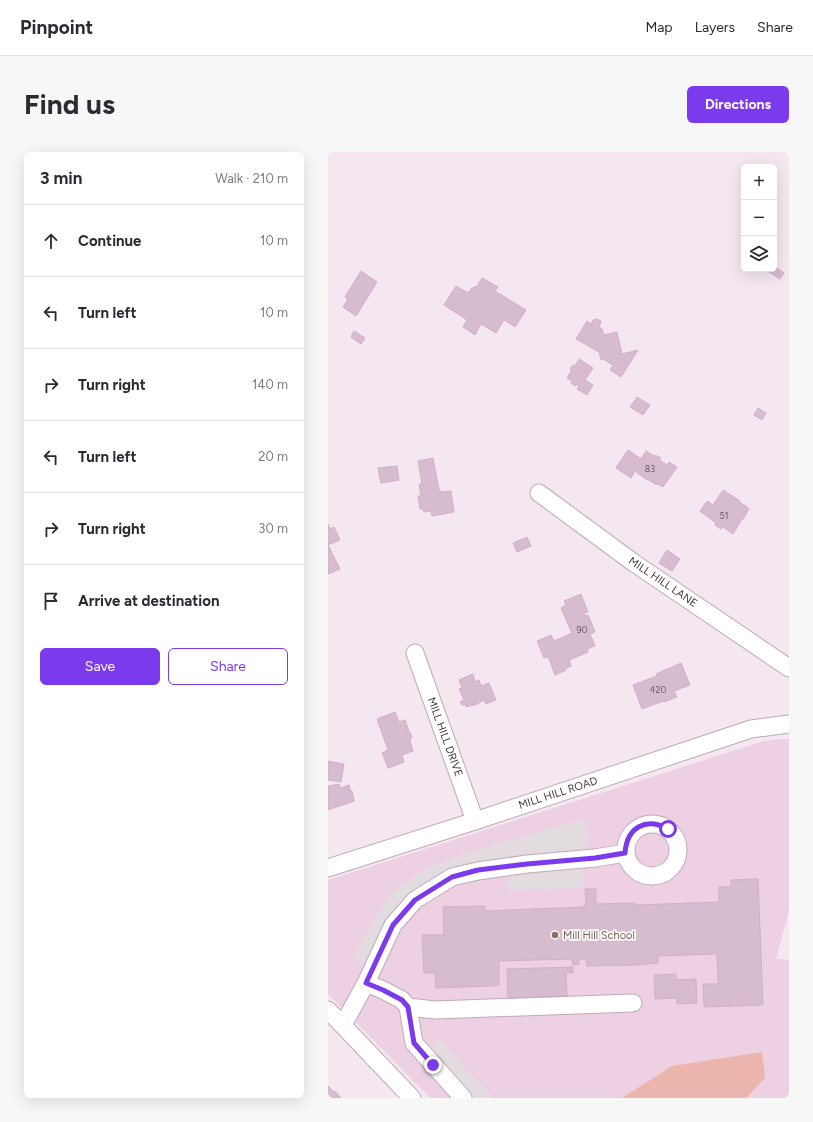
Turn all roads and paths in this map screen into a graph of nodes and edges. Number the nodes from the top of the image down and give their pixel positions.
1 (539, 493) dead end
2 (415, 653) dead end
3 (789, 668) edge
4 (789, 724) edge
5 (475, 821) junction
6 (625, 853) dead end
7 (328, 868) edge
8 (366, 983) junction
9 (633, 1003) dead end
10 (408, 1007) junction
11 (328, 1010) edge
12 (343, 1025) junction
13 (412, 1098) edge
14 (463, 1098) edge

1 - 3 street, MILL HILL LANE
2 - 5 street, MILL HILL DRIVE
4 - 5 street, MILL HILL ROAD
5 - 7 street, MILL HILL ROAD
6 - 8 street
8 - 10 street
8 - 12 street
9 - 10 street
10 - 14 street
11 - 12 street
12 - 13 street

